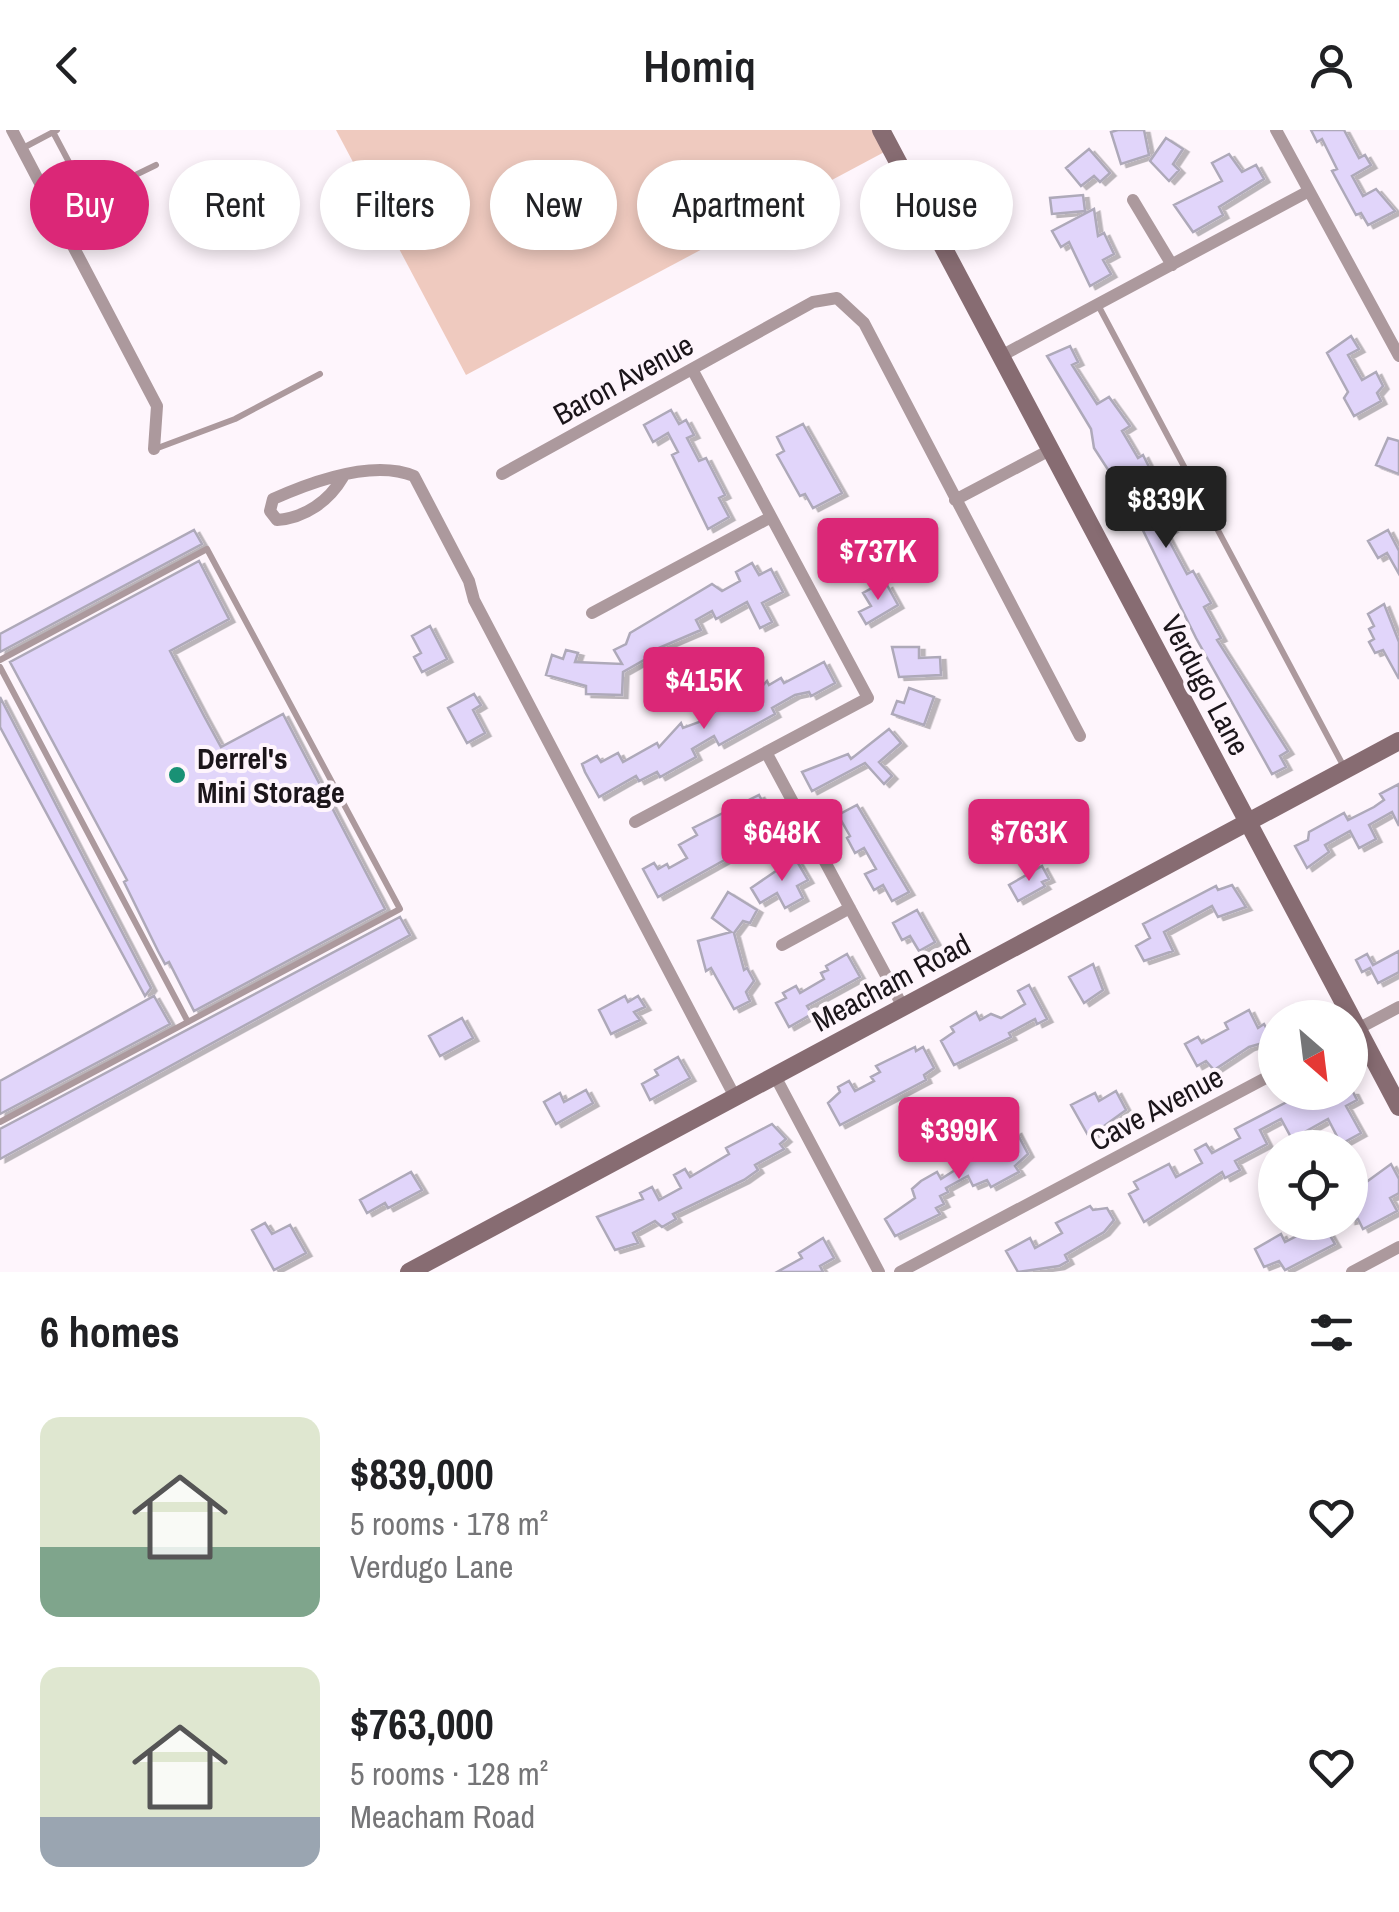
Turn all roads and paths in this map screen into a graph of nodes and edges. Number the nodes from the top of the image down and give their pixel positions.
1 (12, 130) edge
2 (881, 130) edge
3 (1276, 130) edge
4 (54, 131) edge
5 (22, 148) junction
6 (156, 165) dead end
7 (1308, 191) junction
8 (1133, 200) dead end
9 (1172, 264) junction
10 (1098, 304) junction
11 (1001, 356) junction
12 (1399, 356) edge
13 (692, 369) junction
14 (320, 374) dead end
15 (154, 449) joint
16 (1050, 450) junction
17 (502, 474) dead end
18 (343, 478) junction
19 (954, 500) junction
20 (771, 517) junction
21 (592, 613) dead end
22 (0, 664) edge
23 (1080, 736) dead end
24 (1399, 741) edge
25 (766, 752) junction
26 (1346, 770) junction
27 (635, 822) dead end
28 (1248, 822) junction
29 (850, 908) junction
30 (782, 945) dead end
31 (1338, 1000) edge
32 (903, 1007) junction
33 (1399, 1007) edge
34 (188, 1022) junction
35 (1368, 1024) edge
36 (1368, 1055) edge
37 (774, 1076) junction
38 (1258, 1082) edge
39 (735, 1098) junction
40 (1399, 1107) edge
41 (0, 1122) edge
42 (1399, 1247) edge
43 (409, 1272) edge
44 (879, 1272) edge
45 (900, 1272) edge
46 (1352, 1272) edge

1 - 5 street
2 - 11 street, Verdugo Lane
3 - 7 street
4 - 5 lane
4 - 6 lane
5 - 15 street
7 - 9 street
7 - 12 street
8 - 9 street
9 - 10 street
10 - 11 street
10 - 26 lane
11 - 16 street, Verdugo Lane
13 - 17 street, Baron Avenue
13 - 19 street, Baron Avenue
13 - 20 street
14 - 15 lane
16 - 19 street
16 - 28 street, Verdugo Lane
18 - 18 street
18 - 39 street
19 - 23 street
20 - 21 street
20 - 25 street
22 - 34 lane
22 - 34 lane
24 - 26 street, Meacham Road
25 - 27 street
25 - 29 street
26 - 28 street, Meacham Road
28 - 31 street, Verdugo Lane
28 - 32 street, Meacham Road
29 - 30 street
29 - 32 street
32 - 37 street, Meacham Road
33 - 35 street
34 - 41 lane
36 - 40 street, Verdugo Lane
37 - 39 street, Meacham Road
37 - 44 street
38 - 45 street, Cave Avenue
39 - 43 street, Meacham Road
42 - 46 street

